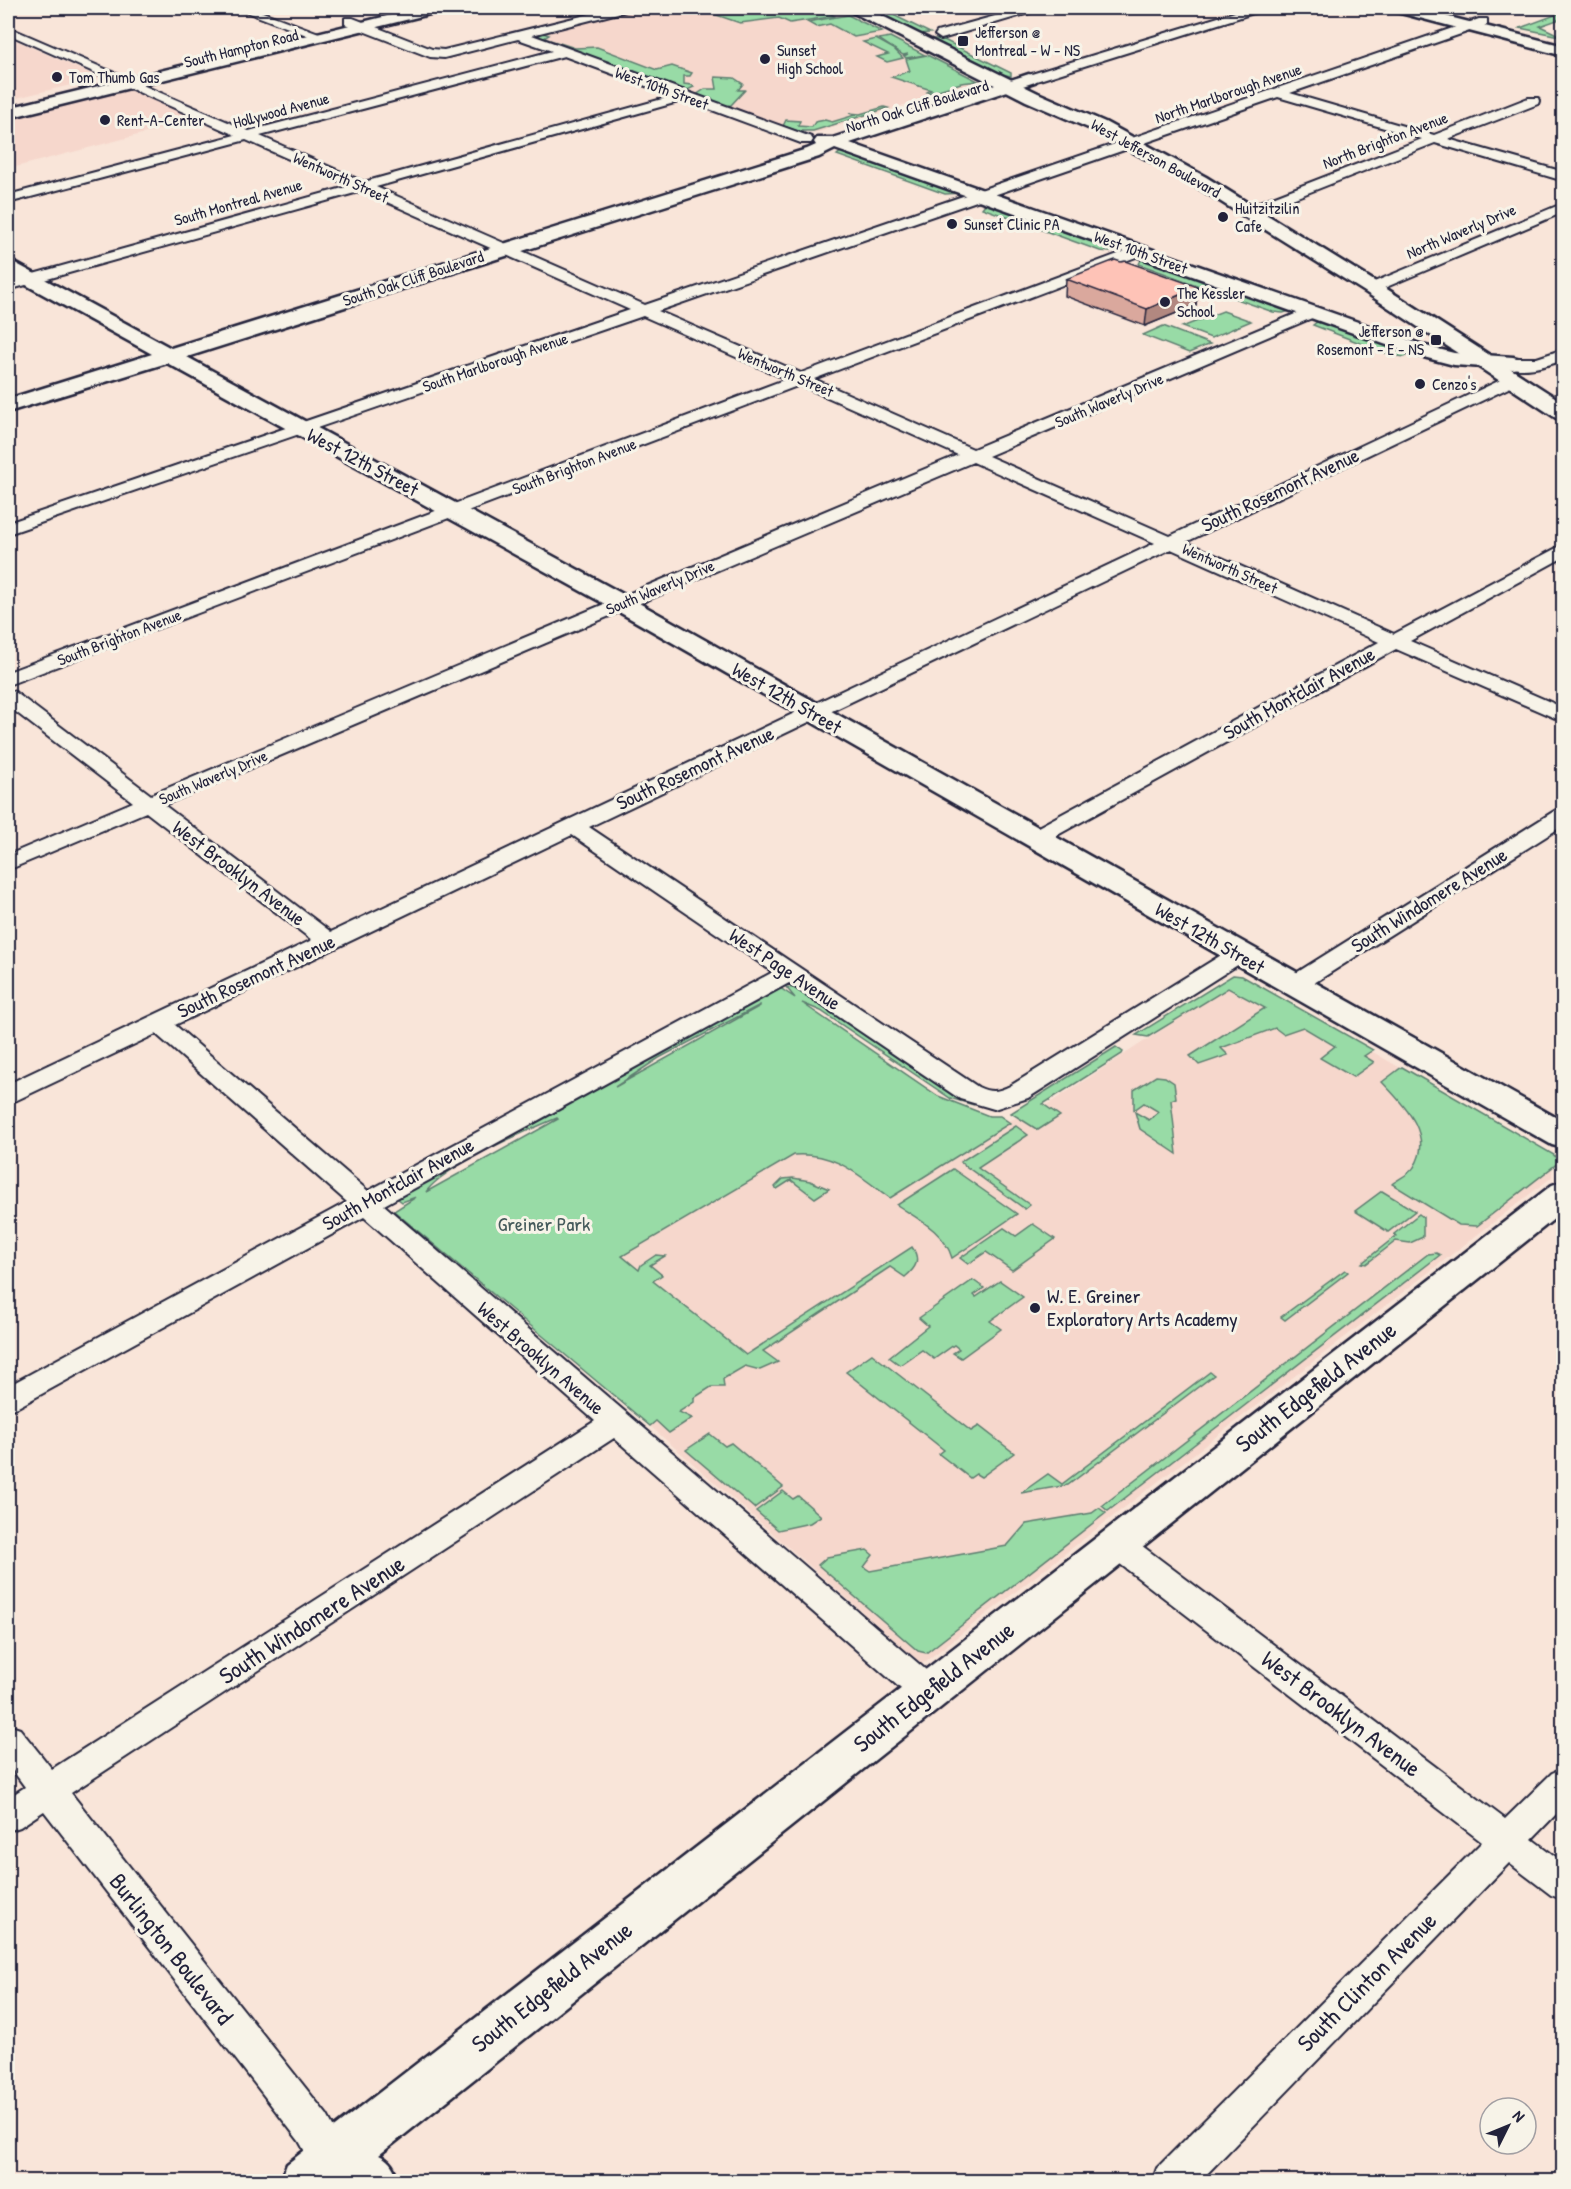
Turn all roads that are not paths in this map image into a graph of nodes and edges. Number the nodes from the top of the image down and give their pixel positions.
1 (242, 8) edge
2 (405, 8) edge
3 (437, 8) edge
4 (626, 8) edge
5 (855, 8) edge
6 (886, 8) edge
7 (1035, 8) edge
8 (1259, 8) edge
9 (1398, 8) edge
10 (1427, 8) edge
11 (355, 24) junction
12 (1477, 24) junction
13 (8, 30) edge
14 (315, 33) junction
15 (941, 35) junction
16 (519, 36) junction
17 (916, 38) junction
18 (1563, 43) edge
19 (1563, 51) edge
20 (564, 52) junction
21 (1029, 79) junction
22 (123, 81) junction
23 (1005, 83) junction
24 (1278, 93) junction
25 (686, 96) junction
26 (1533, 101) dead end
27 (8, 105) edge
28 (8, 113) edge
29 (249, 135) junction
30 (1435, 139) junction
31 (1140, 141) junction
32 (820, 145) junction
33 (1563, 177) edge
34 (362, 186) junction
35 (983, 195) junction
36 (8, 199) edge
37 (961, 203) junction
38 (1563, 207) edge
39 (1257, 208) junction
40 (485, 240) junction
41 (505, 249) junction
42 (1139, 251) junction
43 (1118, 260) junction
44 (8, 267) edge
45 (30, 280) junction
46 (1379, 285) junction
47 (8, 286) edge
48 (645, 311) junction
49 (1313, 312) junction
50 (1292, 322) junction
51 (150, 343) junction
52 (1563, 354) edge
53 (170, 355) junction
54 (1502, 369) junction
55 (802, 379) junction
56 (8, 388) edge
57 (1563, 395) edge
58 (8, 406) edge
59 (1563, 413) edge
60 (302, 429) junction
61 (976, 455) junction
62 (454, 512) junction
63 (8, 529) edge
64 (1170, 542) junction
65 (1563, 549) edge
66 (621, 603) junction
67 (1395, 641) junction
68 (8, 679) edge
69 (8, 696) edge
70 (813, 712) junction
71 (1563, 716) edge
72 (149, 804) junction
73 (1563, 815) edge
74 (573, 826) junction
75 (1035, 838) junction
76 (8, 863) edge
77 (328, 941) junction
78 (1239, 954) junction
79 (791, 972) junction
80 (1294, 985) junction
81 (157, 1022) junction
82 (8, 1094) edge
83 (1563, 1137) edge
84 (1563, 1193) edge
85 (365, 1202) junction
86 (8, 1399) edge
87 (615, 1423) junction
88 (1118, 1545) junction
89 (928, 1692) junction
90 (8, 1739) edge
91 (1563, 1783) edge
92 (46, 1791) junction
93 (8, 1816) edge
94 (1506, 1840) junction
95 (1563, 1884) edge
96 (334, 2176) edge
97 (1171, 2181) edge

1 - 14 street
2 - 11 street, South Hampton Road
3 - 11 street
4 - 16 street
5 - 17 street, West Jefferson Boulevard
6 - 15 street, West Jefferson Boulevard
7 - 15 street
8 - 21 street, North Oak Cliff Boulevard
9 - 12 street
10 - 12 street
11 - 14 street, South Hampton Road
11 - 16 street
12 - 18 street
12 - 19 street
12 - 24 street, North Marlborough Avenue
13 - 22 street, Wentworth Street
14 - 22 street, South Hampton Road
15 - 17 street
15 - 21 street, West Jefferson Boulevard
16 - 20 street, West 10th Street
17 - 23 street, West Jefferson Boulevard
20 - 25 street, West 10th Street
20 - 29 street, Hollywood Avenue
21 - 23 street, North Oak Cliff Boulevard
21 - 31 street, West Jefferson Boulevard
22 - 27 street, South Hampton Road
22 - 28 street, South Hampton Road
22 - 29 street, Wentworth Street
23 - 31 street, West Jefferson Boulevard
23 - 32 street, North Oak Cliff Boulevard
23 - 32 street, North Oak Cliff Boulevard
24 - 30 street
24 - 31 street, North Marlborough Avenue
25 - 32 street, West 10th Street
25 - 34 street, South Montreal Avenue
26 - 30 street, North Brighton Avenue
29 - 34 street, Wentworth Street
29 - 36 street, Hollywood Avenue
30 - 33 street
30 - 39 street, North Brighton Avenue
31 - 35 street, North Marlborough Avenue
31 - 39 street, West Jefferson Boulevard
32 - 35 street, West 10th Street
32 - 37 street, West 10th Street
32 - 40 street, South Oak Cliff Boulevard
32 - 41 street, South Oak Cliff Boulevard
34 - 40 street, Wentworth Street
34 - 45 street, South Montreal Avenue
35 - 37 street, South Marlborough Avenue
35 - 42 street, West 10th Street
37 - 43 street, West 10th Street
37 - 48 street, South Marlborough Avenue
38 - 46 street, North Waverly Drive
39 - 46 street, West Jefferson Boulevard
40 - 41 street, Wentworth Street
40 - 51 street, South Oak Cliff Boulevard
41 - 48 street, Wentworth Street
41 - 53 street, South Oak Cliff Boulevard
42 - 43 street, South Brighton Avenue
42 - 49 street, West 10th Street
43 - 50 street, West 10th Street
43 - 55 street, South Brighton Avenue
44 - 45 street, West 12th Street
45 - 47 street, South Montreal Avenue
45 - 51 street, West 12th Street
46 - 54 street, West Jefferson Boulevard
46 - 54 street, West Jefferson Boulevard
48 - 55 street, Wentworth Street
48 - 60 street, South Marlborough Avenue
49 - 50 street, South Waverly Drive
49 - 54 street, West 10th Street
50 - 54 street, West 10th Street
50 - 61 street, South Waverly Drive
51 - 53 street, West 12th Street
51 - 56 street, South Oak Cliff Boulevard
52 - 54 street
53 - 58 street, South Oak Cliff Boulevard
53 - 60 street, West 12th Street
54 - 57 street, West Jefferson Boulevard
54 - 59 street, West Jefferson Boulevard
54 - 64 street, South Rosemont Avenue
55 - 61 street, Wentworth Street
55 - 62 street, South Brighton Avenue
60 - 62 street, West 12th Street
60 - 63 street, South Marlborough Avenue
61 - 64 street, Wentworth Street
61 - 66 street, South Waverly Drive
62 - 66 street, West 12th Street
62 - 68 street, South Brighton Avenue
64 - 67 street, Wentworth Street
64 - 70 street, South Rosemont Avenue
65 - 67 street, South Montclair Avenue
66 - 70 street, West 12th Street
66 - 72 street, South Waverly Drive
67 - 71 street, Wentworth Street
67 - 75 street, South Montclair Avenue
69 - 72 street, West Brooklyn Avenue
70 - 74 street, South Rosemont Avenue
70 - 75 street, West 12th Street
72 - 76 street, South Waverly Drive
72 - 77 street, West Brooklyn Avenue
73 - 80 street, South Windomere Avenue
74 - 77 street, South Rosemont Avenue
74 - 79 street, West Page Avenue
75 - 78 street, West 12th Street
77 - 81 street, South Rosemont Avenue
78 - 79 street, West Page Avenue
78 - 80 street, West 12th Street
79 - 85 street, South Montclair Avenue
80 - 83 street, West 12th Street
81 - 82 street, South Rosemont Avenue
81 - 85 street, West Brooklyn Avenue
84 - 88 street, South Edgefield Avenue
85 - 86 street, South Montclair Avenue
85 - 87 street, West Brooklyn Avenue
87 - 89 street, West Brooklyn Avenue
87 - 92 street, South Windomere Avenue
88 - 89 street, South Edgefield Avenue
88 - 94 street, West Brooklyn Avenue
89 - 96 street, South Edgefield Avenue
90 - 92 street, Burlington Boulevard
91 - 94 street, South Clinton Avenue
92 - 93 street, South Windomere Avenue
92 - 96 street, Burlington Boulevard
94 - 95 street, West Brooklyn Avenue
94 - 97 street, South Clinton Avenue

